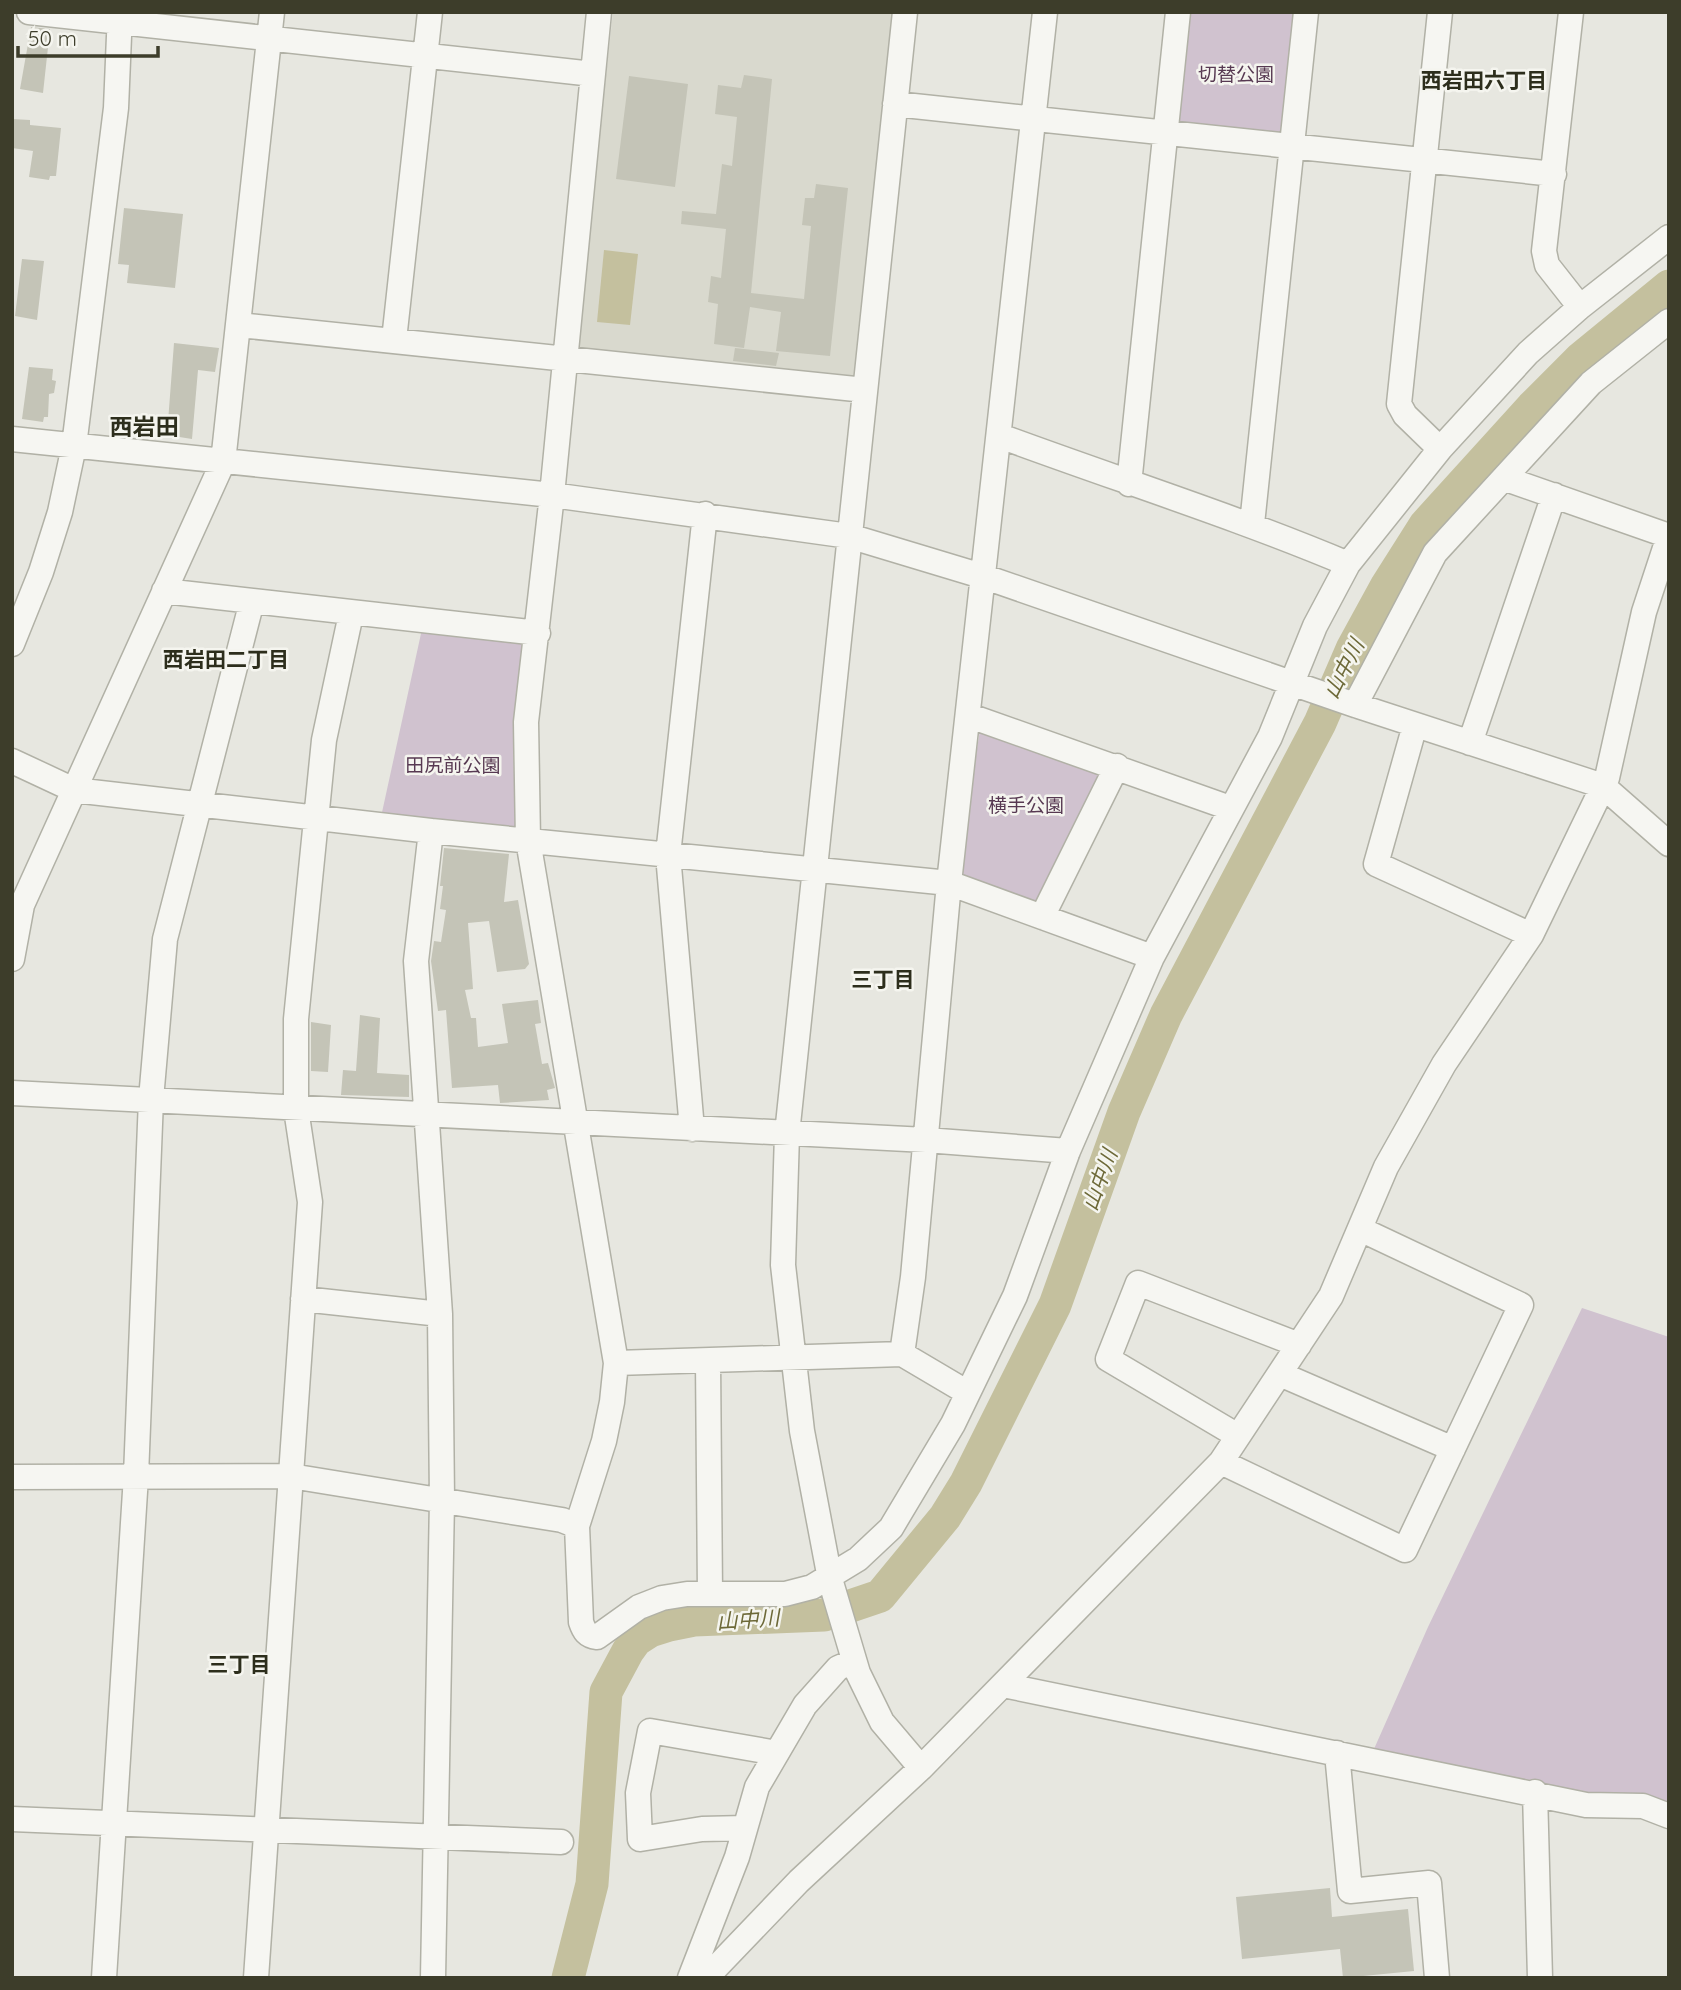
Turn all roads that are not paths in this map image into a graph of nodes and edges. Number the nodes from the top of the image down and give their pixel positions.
1 (29, 12) edge
2 (272, 12) edge
3 (430, 12) edge
4 (600, 12) edge
5 (905, 12) edge
6 (1045, 12) edge
7 (1178, 12) edge
8 (1306, 12) edge
9 (1440, 12) edge
10 (1571, 12) edge
11 (120, 17) edge
12 (269, 38) junction
13 (425, 55) junction
14 (593, 74) junction
15 (895, 104) junction
16 (1034, 118) junction
17 (1165, 133) junction
18 (1293, 145) junction
19 (1424, 159) junction
20 (1553, 174) junction
21 (1669, 237) edge
22 (1580, 307) junction
23 (1669, 321) edge
24 (239, 325) junction
25 (394, 340) junction
26 (564, 358) junction
27 (865, 390) junction
28 (1000, 436) junction
29 (12, 439) edge
30 (74, 446) junction
31 (1440, 449) junction
32 (223, 461) junction
33 (1506, 479) junction
34 (1129, 484) junction
35 (552, 495) junction
36 (1554, 495) junction
37 (705, 514) junction
38 (1252, 524) junction
39 (849, 536) junction
40 (1669, 536) edge
41 (1348, 564) junction
42 (985, 577) junction
43 (164, 591) junction
44 (252, 601) junction
45 (351, 614) junction
46 (538, 633) junction
47 (12, 644) edge
48 (1296, 684) junction
49 (1352, 704) junction
50 (970, 716) junction
51 (1415, 725) junction
52 (1470, 743) junction
53 (12, 761) edge
54 (1117, 766) junction
55 (1603, 786) junction
56 (74, 790) junction
57 (198, 806) junction
58 (1230, 808) junction
59 (315, 817) junction
60 (431, 831) junction
61 (528, 840) junction
62 (1669, 844) edge
63 (668, 855) junction
64 (816, 871) junction
65 (950, 883) junction
66 (1042, 917) junction
67 (1531, 935) junction
68 (1152, 957) junction
69 (12, 959) edge
70 (12, 1093) edge
71 (151, 1099) junction
72 (296, 1109) junction
73 (428, 1116) junction
74 (575, 1122) junction
75 (692, 1129) junction
76 (787, 1134) junction
77 (926, 1140) junction
78 (1068, 1151) junction
79 (1360, 1229) junction
80 (303, 1299) junction
81 (440, 1314) junction
82 (1299, 1345) junction
83 (902, 1354) junction
84 (792, 1359) junction
85 (708, 1361) junction
86 (616, 1363) junction
87 (1280, 1374) junction
88 (968, 1393) junction
89 (1238, 1436) junction
90 (1453, 1450) junction
91 (1221, 1462) junction
92 (12, 1476) edge
93 (136, 1476) junction
94 (291, 1476) junction
95 (442, 1500) junction
96 (577, 1526) junction
97 (830, 1579) junction
98 (710, 1594) junction
99 (854, 1661) junction
100 (1003, 1685) junction
101 (777, 1753) junction
102 (1337, 1753) junction
103 (921, 1769) junction
104 (1535, 1792) junction
105 (1669, 1816) edge
106 (12, 1819) edge
107 (113, 1822) junction
108 (266, 1828) junction
109 (745, 1828) junction
110 (434, 1836) junction
111 (561, 1842) dead end
112 (104, 1978) edge
113 (256, 1978) edge
114 (433, 1978) edge
115 (690, 1978) edge
116 (706, 1978) edge
117 (1437, 1978) edge
118 (1540, 1978) edge

1 - 11 street
2 - 12 street
3 - 13 street
4 - 14 street
5 - 15 street
6 - 16 street
7 - 17 street
8 - 18 street
9 - 19 street
10 - 20 street
11 - 12 street
11 - 30 street
12 - 13 street
12 - 24 street
13 - 14 street
13 - 25 street
14 - 26 street
15 - 16 street
15 - 27 street
16 - 17 street
16 - 28 street
17 - 18 street
17 - 34 street
18 - 19 street
18 - 38 street
19 - 20 street
19 - 31 street
20 - 22 street
21 - 22 street
22 - 31 street
23 - 33 street
24 - 25 street
24 - 32 street
25 - 26 street
26 - 27 street
26 - 35 street
27 - 39 street
28 - 34 street
28 - 42 street
29 - 30 street
30 - 32 street
30 - 47 street
31 - 41 street
32 - 35 street
32 - 43 street
33 - 36 street
33 - 49 street
34 - 38 street
35 - 37 street
35 - 46 street
36 - 40 street
36 - 52 street
37 - 39 street
37 - 63 street
38 - 41 street
39 - 42 street
39 - 64 street
40 - 55 street
41 - 48 street
42 - 48 street
42 - 50 street
43 - 44 street
43 - 56 street
44 - 45 street
44 - 57 street
45 - 46 street
45 - 59 street
46 - 61 street
48 - 49 street
48 - 58 street
49 - 51 street
50 - 54 street
50 - 65 street
51 - 52 street
51 - 67 street
52 - 55 street
53 - 56 street
54 - 58 street
54 - 66 street
55 - 62 street
55 - 67 street
56 - 57 street
56 - 69 street
57 - 59 street
57 - 71 street
58 - 68 street
59 - 60 street
59 - 72 street
60 - 61 street
60 - 73 street
61 - 63 street
61 - 74 street
63 - 64 street
63 - 75 street
64 - 65 street
64 - 76 street
65 - 66 street
65 - 77 street
66 - 68 street
67 - 79 street
68 - 78 street
70 - 71 street
71 - 72 street
71 - 93 street
72 - 73 street
72 - 80 street
73 - 74 street
73 - 81 street
74 - 75 street
74 - 86 street
75 - 76 street
76 - 77 street
76 - 84 street
77 - 78 street
77 - 83 street
78 - 88 street
79 - 82 street
79 - 90 street
80 - 81 street
80 - 94 street
81 - 95 street
82 - 87 street
82 - 89 street
83 - 84 street
83 - 88 street
84 - 85 street
84 - 97 street
85 - 86 street
85 - 98 street
86 - 96 street
87 - 89 street
87 - 90 street
88 - 97 street
89 - 91 street
90 - 91 street
91 - 100 street
92 - 93 street
93 - 94 street
93 - 107 street
94 - 95 street
94 - 108 street
95 - 96 street
95 - 110 street
96 - 98 street
97 - 98 street
97 - 99 street
99 - 101 street
99 - 103 street
100 - 102 street
100 - 103 street
101 - 109 street
101 - 109 street
102 - 104 street
102 - 117 street
103 - 116 street
104 - 105 street
104 - 118 street
106 - 107 street
107 - 108 street
107 - 112 street
108 - 110 street
108 - 113 street
109 - 115 street
110 - 111 street
110 - 114 street

